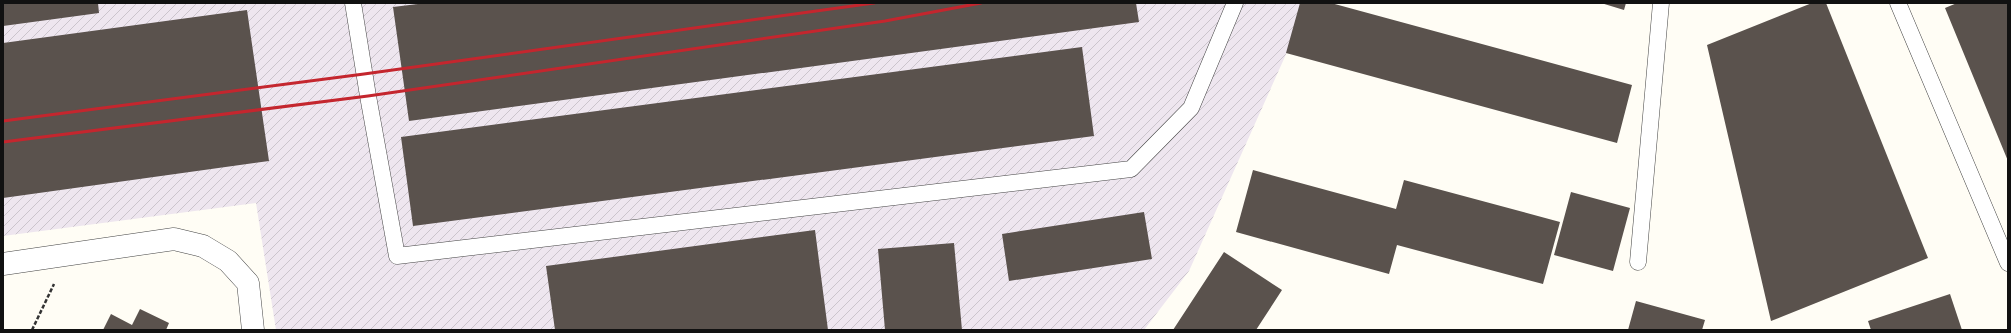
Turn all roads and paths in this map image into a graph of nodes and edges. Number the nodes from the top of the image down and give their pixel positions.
1 (354, 3) edge
2 (1235, 3) edge
3 (1661, 3) edge
4 (1898, 3) edge
5 (68, 254) junction
6 (1638, 262) dead end
7 (2008, 263) edge
8 (3, 264) edge
9 (32, 330) edge
10 (253, 330) edge

1 - 2 lane
3 - 6 lane
4 - 7 lane
5 - 8 street
5 - 9 path
5 - 10 street

